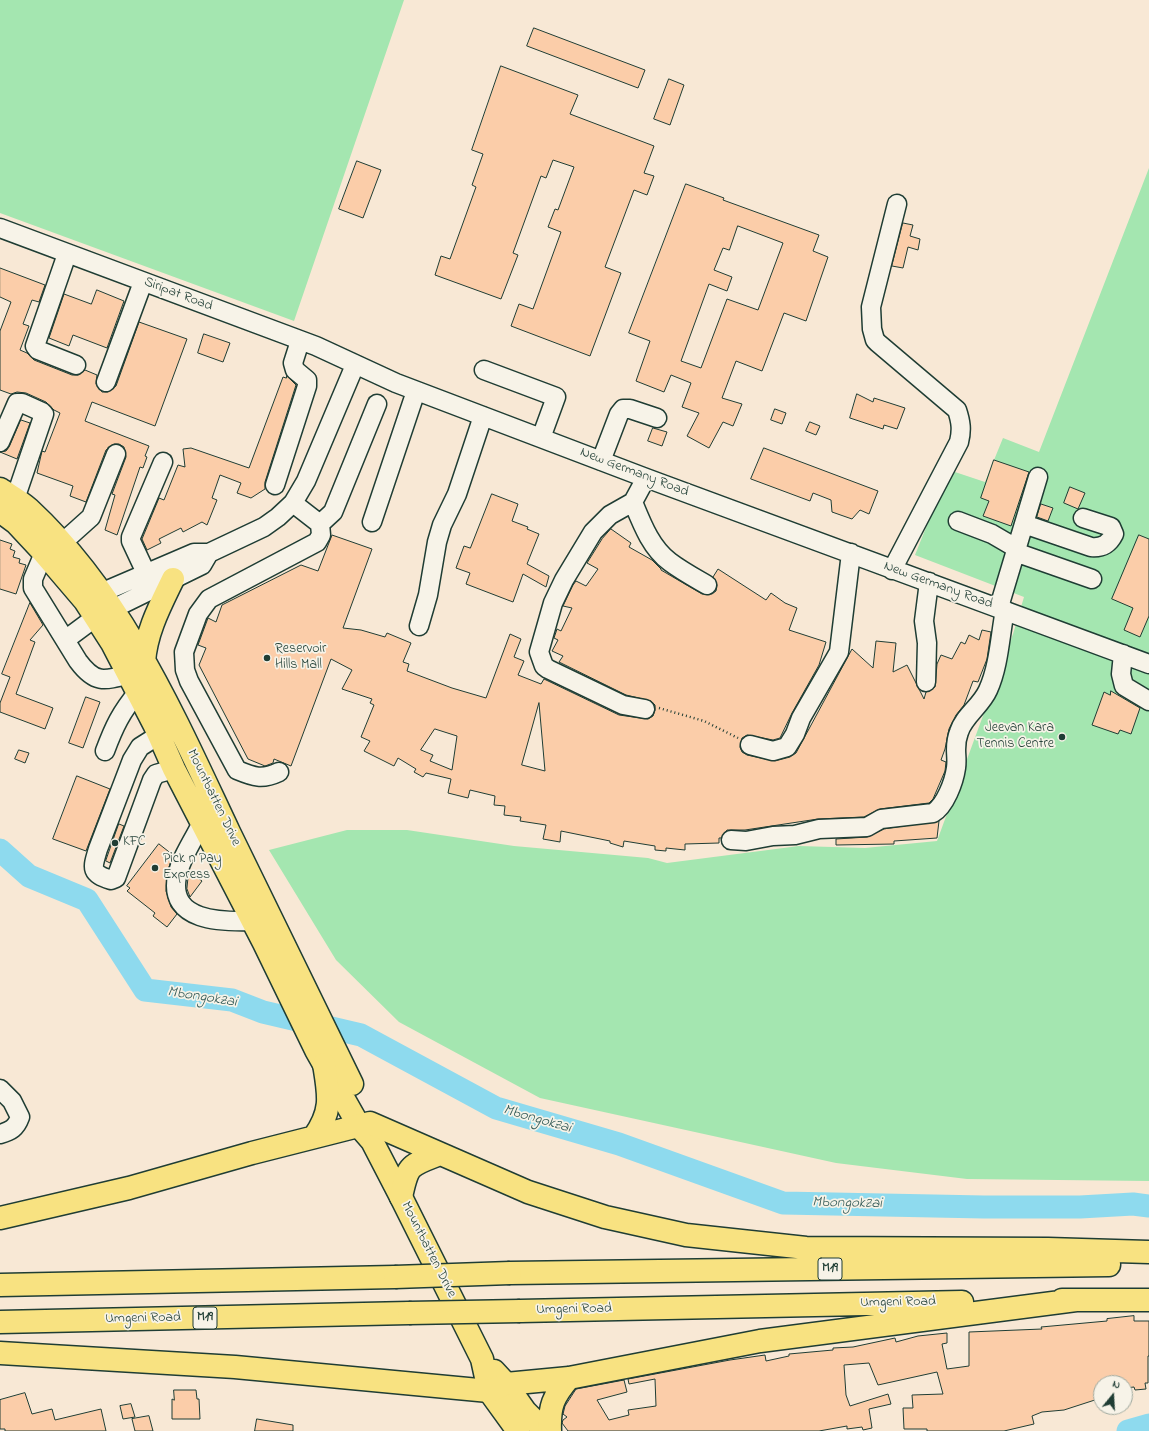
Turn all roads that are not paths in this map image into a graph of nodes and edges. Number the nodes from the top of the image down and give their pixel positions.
1 (897, 204) dead end
2 (0, 228) edge
3 (67, 254) junction
4 (143, 282) junction
5 (300, 341) junction
6 (76, 365) dead end
7 (355, 365) junction
8 (484, 370) dead end
9 (106, 382) dead end
10 (416, 391) junction
11 (377, 404) dead end
12 (483, 416) junction
13 (657, 418) dead end
14 (541, 438) junction
15 (0, 442) edge
16 (116, 454) dead end
17 (601, 461) junction
18 (164, 462) dead end
19 (1038, 477) dead end
20 (646, 478) junction
21 (275, 485) dead end
22 (5, 500) edge
23 (633, 502) junction
24 (293, 503) junction
25 (1083, 518) dead end
26 (958, 521) dead end
27 (372, 522) dead end
28 (320, 524) junction
29 (1024, 524) junction
30 (53, 548) junction
31 (1016, 550) junction
32 (209, 553) junction
33 (851, 554) junction
34 (892, 570) junction
35 (146, 573) junction
36 (173, 579) junction
37 (1092, 579) dead end
38 (929, 582) junction
39 (707, 585) dead end
40 (99, 604) junction
41 (1002, 609) junction
42 (419, 626) dead end
43 (65, 640) junction
44 (1123, 654) junction
45 (1149, 664) edge
46 (137, 676) junction
47 (926, 682) dead end
48 (1149, 701) edge
49 (646, 709) road end
50 (159, 735) junction
51 (750, 745) road end
52 (105, 752) dead end
53 (174, 769) junction
54 (279, 772) dead end
55 (202, 823) junction
56 (731, 840) dead end
57 (253, 921) junction
58 (320, 1057) junction
59 (0, 1089) edge
60 (367, 1130) junction
61 (0, 1134) edge
62 (314, 1137) junction
63 (440, 1154) junction
64 (401, 1197) junction
65 (0, 1218) edge
66 (1149, 1252) edge
67 (1149, 1264) edge
68 (0, 1285) edge
69 (1076, 1300) junction
70 (1149, 1300) edge
71 (0, 1322) edge
72 (0, 1353) edge
73 (569, 1378) junction
74 (498, 1388) junction
75 (518, 1431) edge
76 (545, 1431) edge
77 (550, 1431) edge

1 - 34 street
2 - 3 street, Siripat Road
3 - 4 street, Siripat Road
3 - 6 street
4 - 5 street, Siripat Road
4 - 9 street
5 - 7 street, Siripat Road
5 - 21 street
7 - 10 street, New Germany Road
7 - 24 street
8 - 14 street
10 - 12 street, New Germany Road
10 - 27 street
11 - 28 street
12 - 14 street, New Germany Road
12 - 42 street
13 - 17 street
14 - 17 street, New Germany Road
15 - 22 street
16 - 30 street
17 - 20 street, New Germany Road
18 - 35 street
19 - 29 street
20 - 23 street
20 - 33 street, New Germany Road
22 - 30 main road, Mountbatten Drive
23 - 39 street
23 - 49 street
24 - 28 street
24 - 32 street
25 - 29 street
26 - 31 street
28 - 54 street
29 - 31 street
30 - 40 main road, Mountbatten Drive
30 - 43 street
31 - 37 street
31 - 41 street
32 - 35 street
32 - 36 street
33 - 34 street, New Germany Road
33 - 51 street
34 - 38 street, New Germany Road
35 - 40 street
36 - 40 street
36 - 46 main road
38 - 41 street, New Germany Road
38 - 47 street
40 - 43 street
40 - 46 main road, Mountbatten Drive
41 - 44 street, New Germany Road
41 - 56 street
43 - 46 street
44 - 45 street, New Germany Road
44 - 48 street
46 - 50 main road, Mountbatten Drive
46 - 52 street
46 - 60 main road, Mountbatten Drive
50 - 53 main road, Mountbatten Drive
50 - 53 street
53 - 55 main road, Mountbatten Drive
55 - 57 main road, Mountbatten Drive
55 - 57 street
57 - 58 main road, Mountbatten Drive
58 - 60 main road, Mountbatten Drive
58 - 62 main road
59 - 61 street
60 - 62 main road
60 - 63 main road
60 - 64 main road, Mountbatten Drive
62 - 65 main road
63 - 64 main road
63 - 66 main road
64 - 74 main road, Mountbatten Drive
67 - 68 main road, M19, bridge
69 - 70 main road, Umgeni Road / M19
69 - 71 main road, Umgeni Road / M19, bridge
69 - 73 main road
72 - 74 main road
73 - 74 main road
73 - 77 main road
74 - 75 main road
74 - 76 main road

